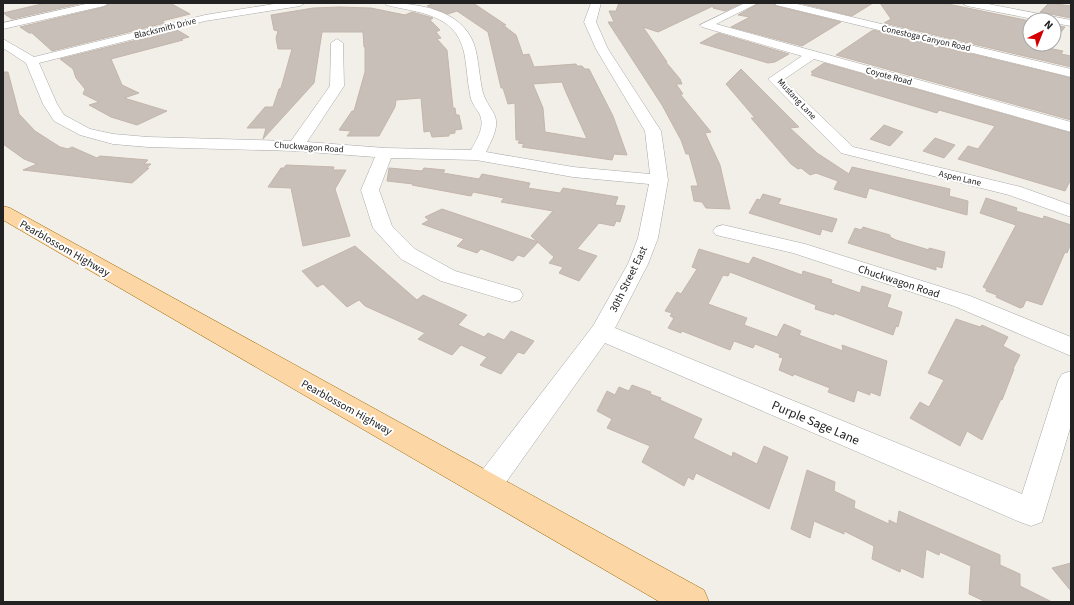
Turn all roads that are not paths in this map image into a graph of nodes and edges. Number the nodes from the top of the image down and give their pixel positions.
1 (104, 3) edge
2 (300, 3) edge
3 (390, 3) edge
4 (596, 3) edge
5 (753, 3) edge
6 (780, 3) edge
7 (967, 3) edge
8 (1023, 3) edge
9 (1014, 12) junction
10 (1071, 23) edge
11 (3, 26) edge
12 (3, 43) edge
13 (337, 43) dead end
14 (812, 55) junction
15 (32, 61) junction
16 (1071, 72) edge
17 (1071, 127) edge
18 (296, 146) junction
19 (847, 150) joint
20 (385, 153) junction
21 (476, 155) junction
22 (659, 180) junction
23 (1071, 210) edge
24 (3, 212) edge
25 (723, 231) dead end
26 (512, 295) dead end
27 (601, 332) junction
28 (1071, 347) edge
29 (1071, 381) edge
30 (487, 486) junction
31 (692, 602) edge

1 - 11 street
2 - 15 street, Blacksmith Drive
3 - 21 street
4 - 22 street, 30th Street East
5 - 14 street, Coyote Road
6 - 16 street, Conestoga Canyon Road
7 - 9 street
8 - 9 street
9 - 10 street
12 - 15 street
13 - 18 street
14 - 17 street, Coyote Road
14 - 19 street, Mustang Lane
15 - 18 street, Chuckwagon Road
18 - 20 street, Chuckwagon Road
19 - 23 street, Aspen Lane
20 - 21 street, Chuckwagon Road
20 - 26 street
21 - 22 street, Chuckwagon Road
22 - 27 street, 30th Street East
24 - 30 main road, Pearblossom Highway
25 - 28 street, Chuckwagon Road
27 - 29 street, Purple Sage Lane
27 - 30 street, 30th Street East
30 - 31 main road, Pearblossom Highway

